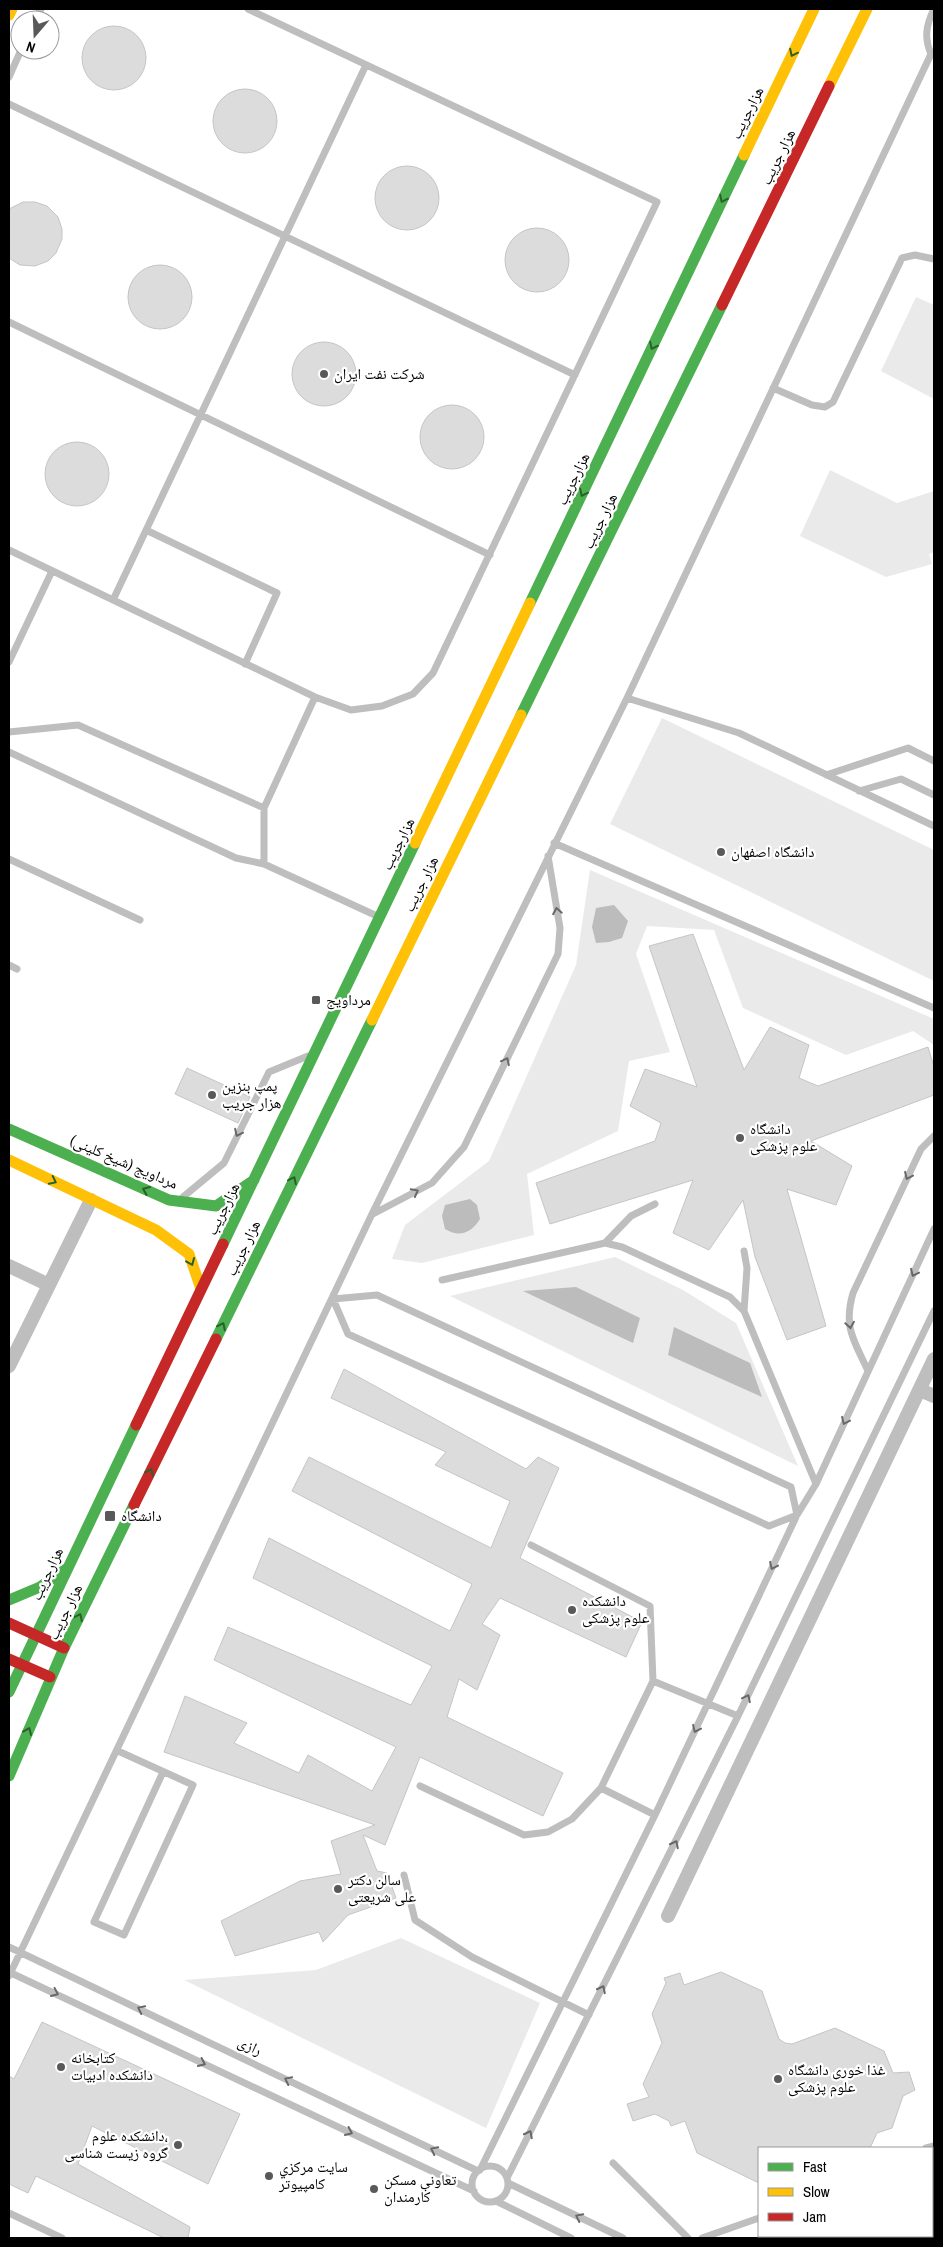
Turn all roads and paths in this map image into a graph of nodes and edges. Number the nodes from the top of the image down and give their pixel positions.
1 (12, 9) edge
2 (248, 9) edge
3 (814, 9) edge
4 (867, 9) edge
5 (934, 9) edge
6 (9, 15) edge
7 (933, 53) edge
8 (17, 60) edge
9 (366, 65) junction
10 (9, 78) edge
11 (9, 104) edge
12 (284, 237) junction
13 (934, 259) edge
14 (9, 322) edge
15 (575, 375) junction
16 (773, 388) junction
17 (200, 416) junction
18 (146, 530) junction
19 (9, 550) edge
20 (490, 554) junction
21 (52, 571) junction
22 (113, 600) junction
23 (9, 662) edge
24 (245, 664) junction
25 (315, 697) junction
26 (627, 698) junction
27 (9, 732) edge
28 (9, 752) edge
29 (934, 761) edge
30 (826, 774) junction
31 (859, 791) junction
32 (934, 795) edge
33 (264, 808) junction
34 (934, 826) edge
35 (554, 843) junction
36 (548, 856) junction
37 (9, 859) edge
38 (264, 864) junction
39 (380, 917) junction
40 (140, 920) dead end
41 (9, 965) edge
42 (17, 969) dead end
43 (934, 1008) edge
44 (315, 1052) junction
45 (9, 1129) edge
46 (934, 1136) edge
47 (9, 1160) edge
48 (254, 1180) junction
49 (92, 1200) junction
50 (179, 1201) junction
51 (655, 1204) dead end
52 (372, 1214) junction
53 (934, 1229) edge
54 (605, 1243) junction
55 (744, 1251) dead end
56 (9, 1266) edge
57 (442, 1280) dead end
58 (49, 1285) junction
59 (201, 1289) junction
60 (333, 1299) junction
61 (744, 1311) junction
62 (934, 1312) edge
63 (934, 1359) edge
64 (9, 1366) edge
65 (868, 1371) junction
66 (920, 1390) junction
67 (934, 1396) edge
68 (816, 1484) junction
69 (797, 1516) junction
70 (531, 1545) dead end
71 (66, 1569) junction
72 (9, 1600) edge
73 (9, 1623) edge
74 (35, 1635) junction
75 (64, 1648) junction
76 (9, 1659) edge
77 (21, 1665) junction
78 (50, 1677) junction
79 (653, 1681) junction
80 (9, 1692) edge
81 (708, 1703) junction
82 (738, 1716) junction
83 (118, 1751) junction
84 (163, 1772) junction
85 (9, 1776) edge
86 (420, 1786) dead end
87 (601, 1788) junction
88 (655, 1815) junction
89 (404, 1875) dead end
90 (668, 1916) dead end
91 (9, 1946) edge
92 (22, 1952) junction
93 (9, 1974) edge
94 (562, 2002) junction
95 (589, 2015) junction
96 (613, 2163) dead end
97 (479, 2170) junction
98 (507, 2180) junction
99 (474, 2191) junction
100 (496, 2201) junction
101 (9, 2212) edge
102 (758, 2218) edge
103 (62, 2238) edge
104 (571, 2238) edge
105 (623, 2238) edge
106 (688, 2238) edge
107 (702, 2238) edge

1 - 6 main road
2 - 9 lane
3 -> 39 main road, هزارجریب
75 -> 4 main road, هزار جریب
5 - 7 lane
7 - 16 lane
8 - 10 lane
9 - 12 lane
9 - 15 lane
11 - 12 lane
12 - 15 lane
12 - 17 lane
13 - 16 lane
14 - 17 lane
15 - 20 lane
16 - 26 lane
17 - 18 lane
17 - 20 lane
18 - 22 lane
18 - 24 lane
19 - 21 lane
20 - 25 lane
21 - 22 lane
21 - 23 lane
22 - 24 lane
24 - 25 lane
25 - 33 lane
26 - 30 lane
26 - 35 lane
27 - 33 lane
28 - 38 lane
29 - 30 lane
30 - 31 lane
31 - 32 lane
31 - 34 lane
33 - 38 lane
35 - 36 lane
35 - 43 lane
36 - 52 lane
52 -> 36 lane
37 - 40 lane
38 - 39 lane
39 - 44 main road, هزارجریب
41 - 42 lane
44 - 48 main road, هزارجریب
44 -> 50 lane
50 -> 45 main road, مرداویج (شیخ کلینی)
46 -> 65 lane
47 -> 49 main road
48 - 50 main road, مرداویج (شیخ کلینی)
48 - 59 main road, هزارجریب
49 - 58 street
49 -> 59 main road
51 - 54 lane
52 - 60 lane
53 -> 65 lane
54 - 57 lane
54 - 61 lane
55 - 61 lane
56 - 58 street
58 - 64 street
59 - 71 main road, هزارجریب
60 - 69 lane
60 - 69 lane
60 - 83 lane
61 - 68 lane
82 -> 62 lane
63 - 66 street
65 -> 68 lane
66 - 67 street
66 - 90 street
68 - 69 lane
69 -> 81 lane
70 - 79 lane
71 - 72 main road
71 - 74 main road, هزارجریب
73 - 74 main road
74 - 75 main road
74 - 77 main road, هزارجریب
75 - 78 main road, هزار جریب
76 - 77 main road
77 - 78 main road
77 - 80 main road, هزارجریب
85 -> 78 main road, هزار جریب
79 - 81 lane
79 - 87 lane
81 - 82 lane
81 -> 88 lane
95 -> 82 lane
83 - 84 lane
83 - 92 lane
84 - 84 lane
86 - 87 lane
87 - 88 lane
88 - 94 lane
89 - 94 lane
91 - 92 lane, رازی
92 - 93 lane
97 -> 92 lane, رازی
93 -> 99 lane
94 - 95 lane
94 - 97 lane
98 -> 95 lane
96 - 106 lane
97 - 98 lane
97 - 99 lane
98 - 100 lane
105 -> 98 lane
99 - 100 lane
100 - 104 lane
101 - 103 lane
102 - 107 lane

